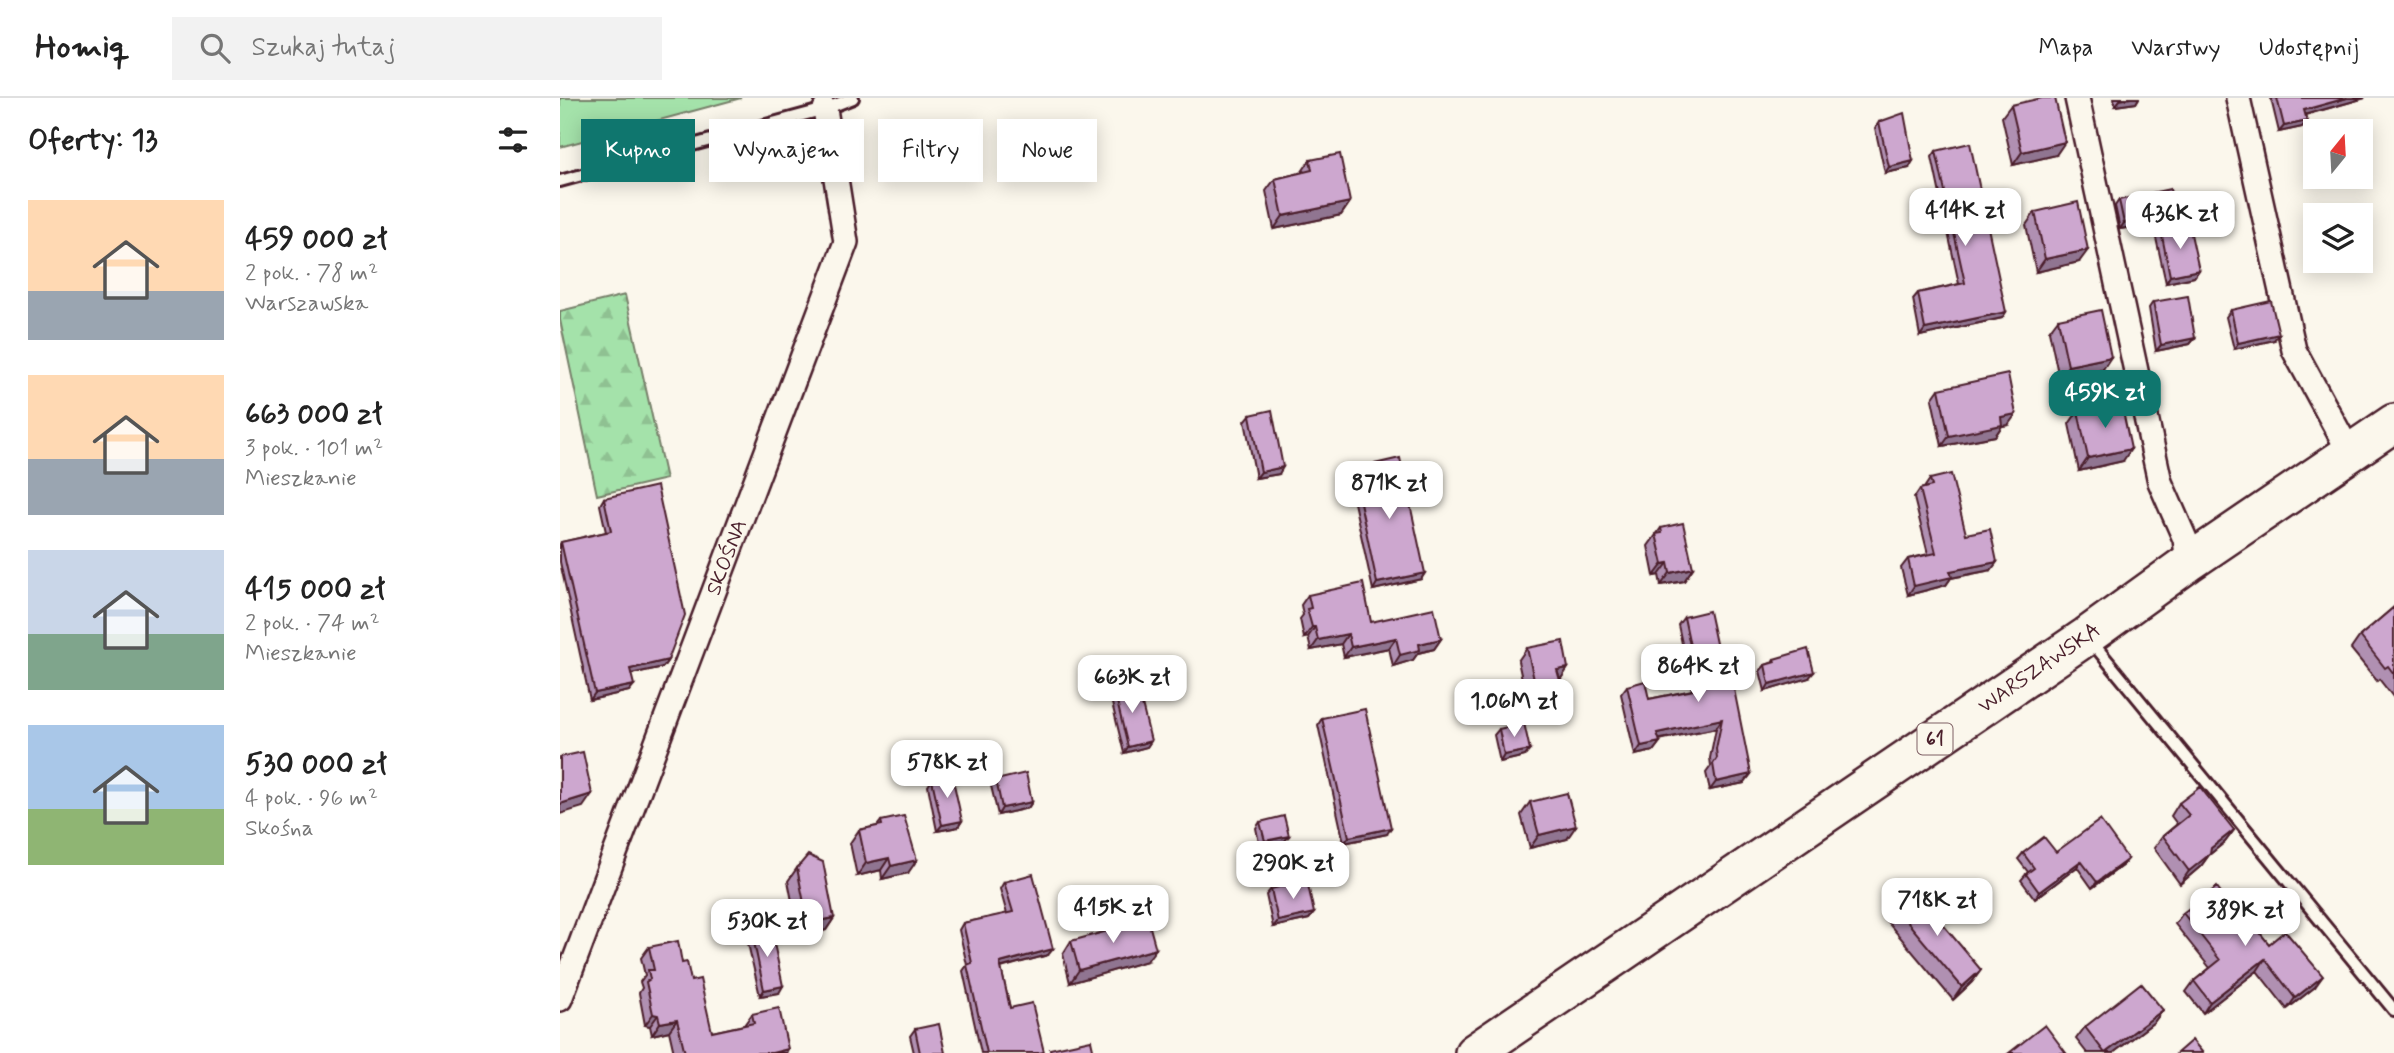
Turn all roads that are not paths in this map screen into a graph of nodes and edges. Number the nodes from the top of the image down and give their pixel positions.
1 (853, 98) edge
2 (2077, 98) edge
3 (2238, 98) edge
4 (825, 109) junction
5 (560, 181) edge
6 (2394, 423) edge
7 (2350, 453) junction
8 (2189, 563) junction
9 (2087, 636) junction
10 (560, 999) edge
11 (2394, 1010) edge
12 (1475, 1053) edge

1 - 4 lane
2 - 8 street
3 - 7 street
4 - 5 lane
4 - 10 street, SKOŚNA
6 - 7 main road, WARSZAWSKA / 61
7 - 8 main road, WARSZAWSKA / 61
8 - 9 main road, WARSZAWSKA / 61
9 - 11 lane
9 - 12 main road, WARSZAWSKA / 61

